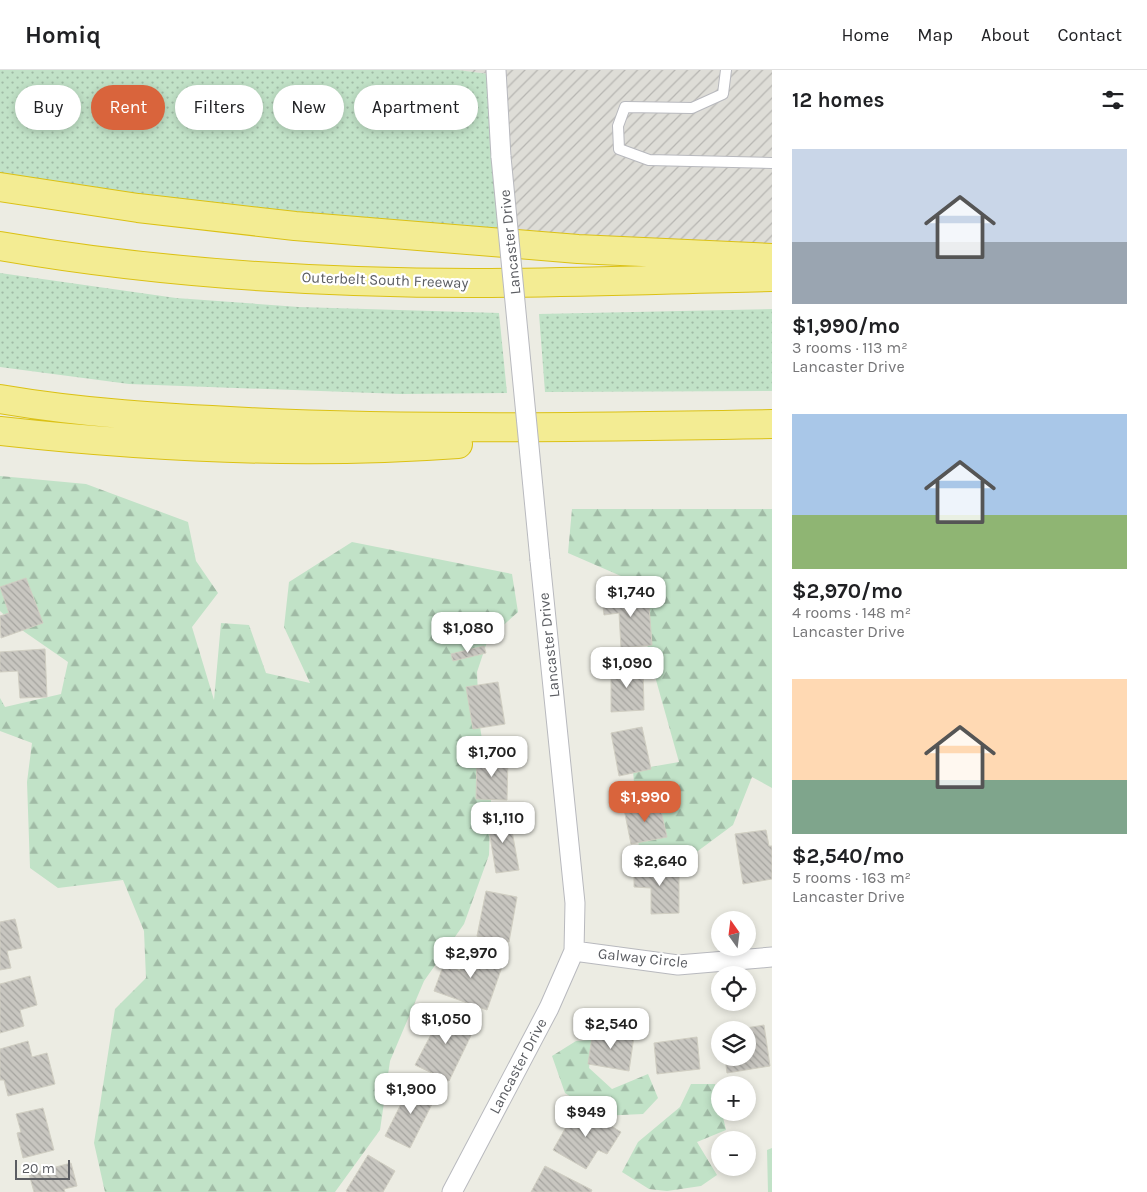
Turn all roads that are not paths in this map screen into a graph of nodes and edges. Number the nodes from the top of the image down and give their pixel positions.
1 (496, 70) edge
2 (726, 70) edge
3 (772, 163) edge
4 (0, 187) edge
5 (0, 246) edge
6 (772, 258) edge
7 (772, 277) edge
8 (0, 399) edge
9 (772, 424) edge
10 (638, 426) junction
11 (0, 431) edge
12 (574, 951) junction
13 (772, 957) edge
14 (452, 1192) edge

1 - 12 street, Lancaster Drive, bridge
2 - 3 lane
4 - 6 highway
5 - 7 highway, Outerbelt South Freeway
8 - 10 highway
9 - 10 highway
10 - 11 highway
12 - 13 street, Galway Circle
12 - 14 street, Lancaster Drive

